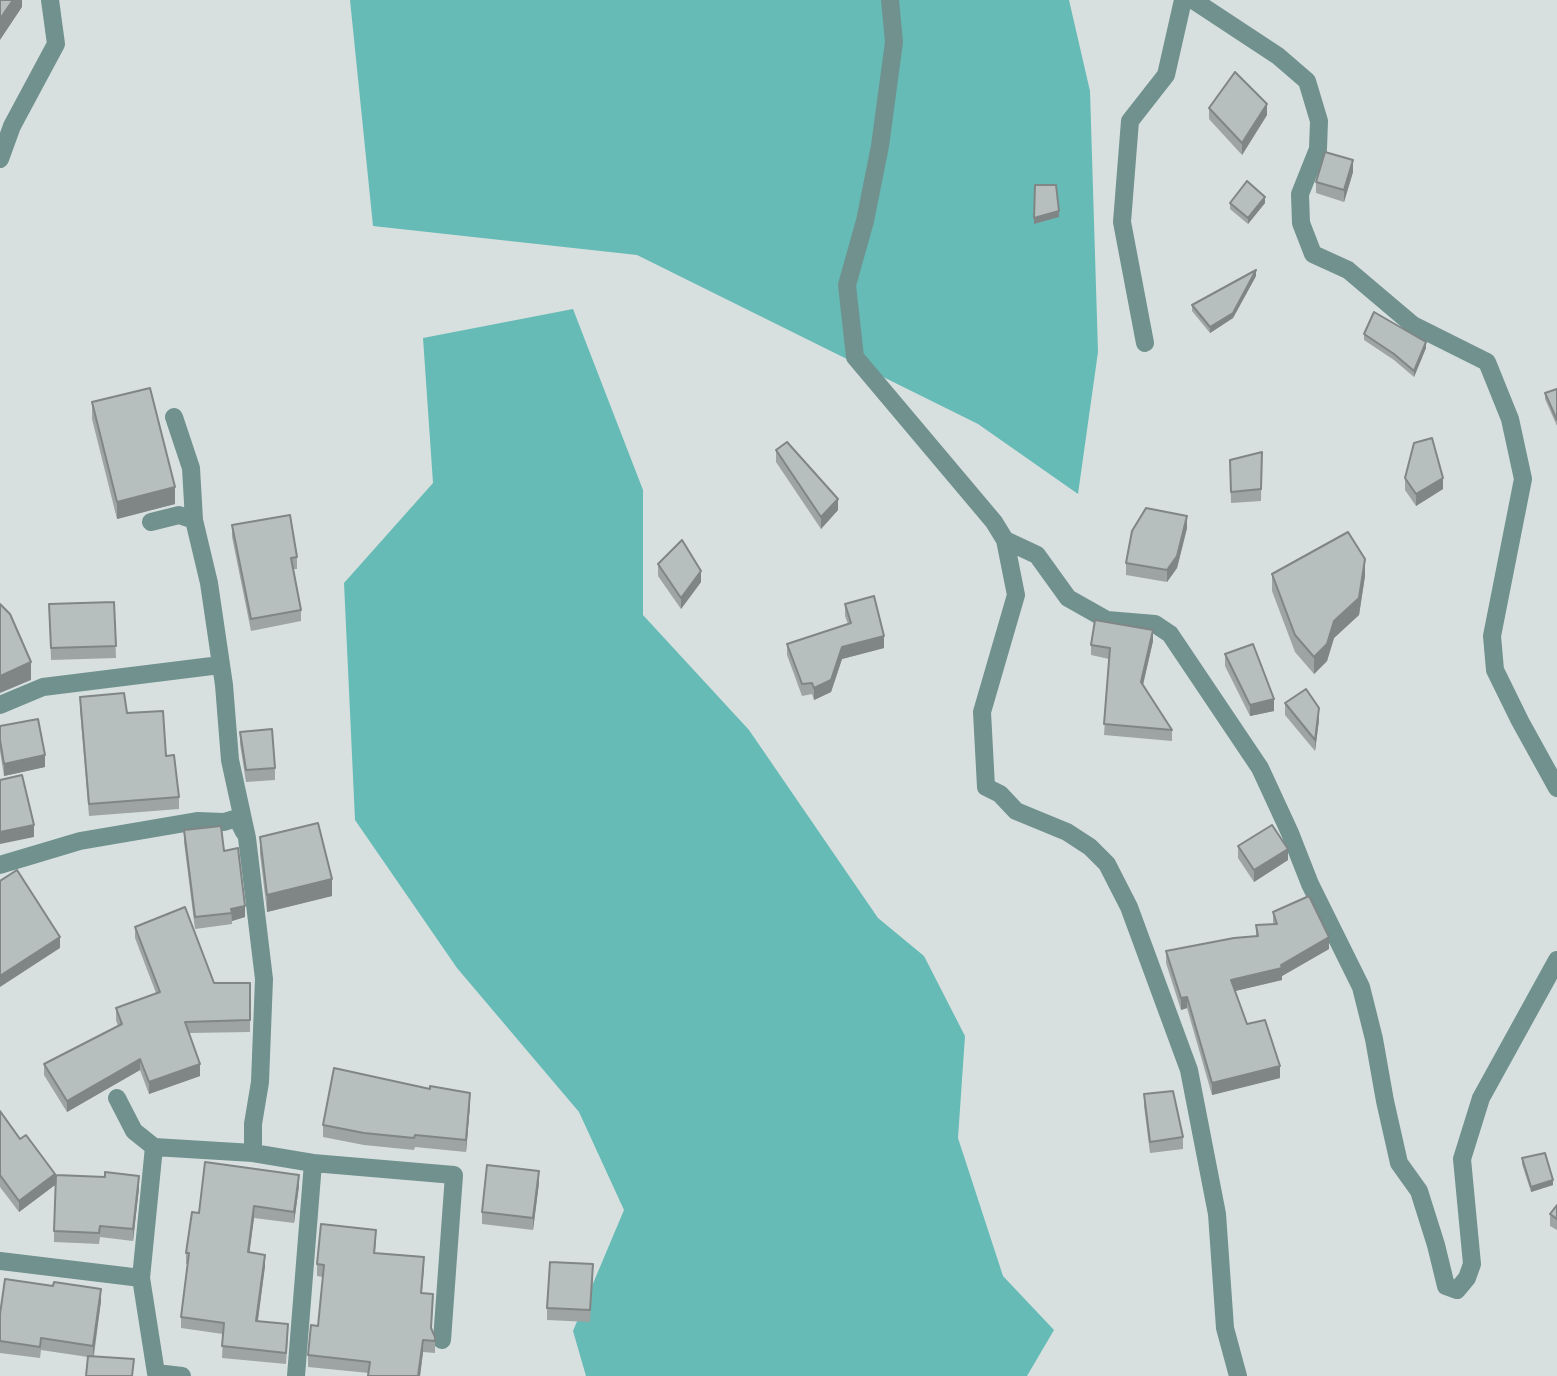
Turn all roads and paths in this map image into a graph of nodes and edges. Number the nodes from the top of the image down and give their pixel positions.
1 (50, 0) edge
2 (890, 0) edge
3 (1183, 0) edge
4 (1194, 0) edge
5 (0, 159) edge
6 (1145, 342) dead end
7 (174, 417) dead end
8 (194, 520) junction
9 (151, 522) dead end
10 (1005, 540) junction
11 (220, 665) junction
12 (0, 705) edge
13 (1557, 788) edge
14 (247, 838) junction
15 (0, 865) edge
16 (1557, 960) edge
17 (117, 1098) dead end
18 (154, 1147) junction
19 (253, 1153) junction
20 (313, 1163) junction
21 (0, 1261) edge
22 (141, 1278) junction
23 (442, 1340) dead end
24 (182, 1376) edge
25 (296, 1376) edge
26 (1238, 1376) edge

1 - 5 street
2 - 10 street
3 - 6 street
4 - 13 street
7 - 8 street
8 - 9 street
8 - 11 street
10 - 16 street
10 - 26 street
11 - 12 street
11 - 14 street
14 - 15 street
14 - 19 street
17 - 18 street
18 - 19 street
18 - 22 street
19 - 20 street
20 - 23 street
20 - 25 street
21 - 22 street
22 - 24 street

